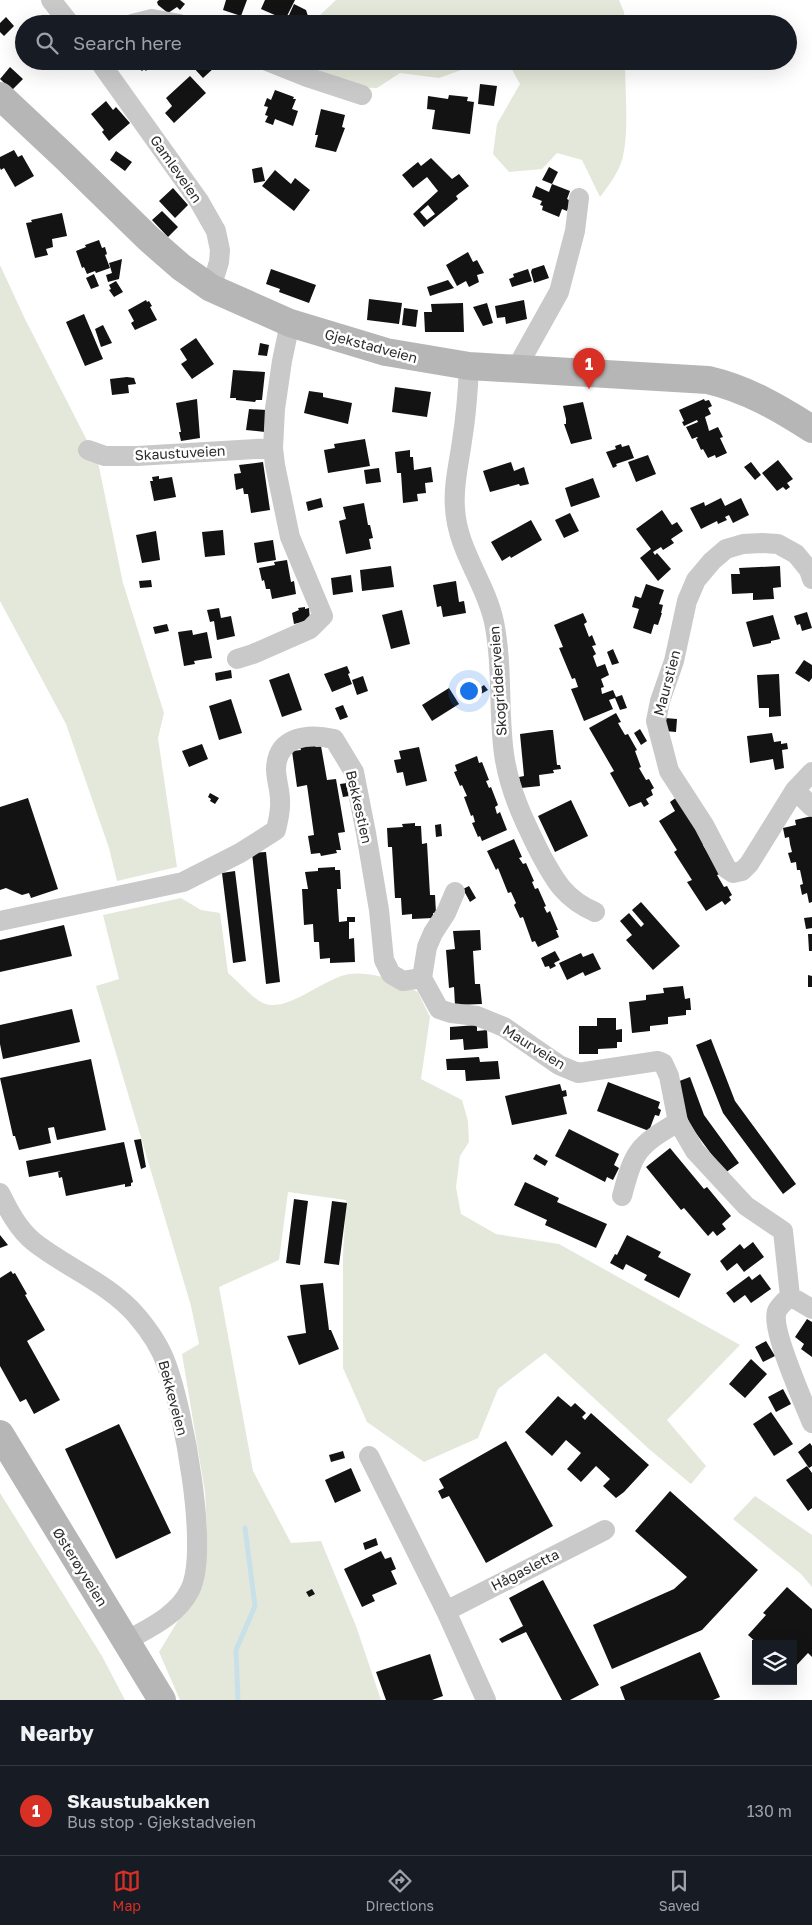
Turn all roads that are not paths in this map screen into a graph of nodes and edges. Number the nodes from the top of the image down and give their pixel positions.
1 (51, 0) edge
2 (63, 15) edge
3 (105, 70) edge
4 (290, 70) edge
5 (362, 95) dead end
6 (0, 96) edge
7 (579, 198) dead end
8 (211, 288) junction
9 (290, 323) junction
10 (469, 366) junction
11 (516, 369) junction
12 (812, 429) edge
13 (273, 448) junction
14 (88, 450) dead end
15 (812, 579) edge
16 (237, 659) dead end
17 (812, 772) edge
18 (795, 790) junction
19 (812, 807) edge
20 (455, 892) dead end
21 (595, 912) dead end
22 (0, 921) edge
23 (422, 978) junction
24 (678, 1122) junction
25 (0, 1193) edge
26 (622, 1196) dead end
27 (790, 1296) junction
28 (812, 1309) edge
29 (812, 1423) edge
30 (0, 1434) edge
31 (369, 1456) dead end
32 (605, 1530) dead end
33 (446, 1611) junction
34 (126, 1641) junction
35 (162, 1700) edge
36 (486, 1700) edge

1 - 2 street
3 - 8 street, Gamleveien
4 - 5 street
6 - 8 street, Gjekstadveien
7 - 11 street
8 - 9 street, Gjekstadveien
9 - 10 street, Gjekstadveien
9 - 13 street
10 - 11 street, Gjekstadveien
10 - 21 street, Skogridderveien
11 - 12 street, Gjekstadveien
13 - 14 street, Skaustuveien
13 - 16 street
15 - 18 street, Maurstien
17 - 18 street, Maurstien
18 - 19 street
20 - 23 street
22 - 23 street, Bekkestien
23 - 24 street, Maurveien
24 - 26 street
24 - 27 street, Maurveien
25 - 34 street, Bekkeveien
27 - 28 street
27 - 29 street
30 - 34 street, Østerøyveien
31 - 33 street
32 - 33 street, Hågasletta
33 - 36 street
34 - 35 street, Østerøyveien

